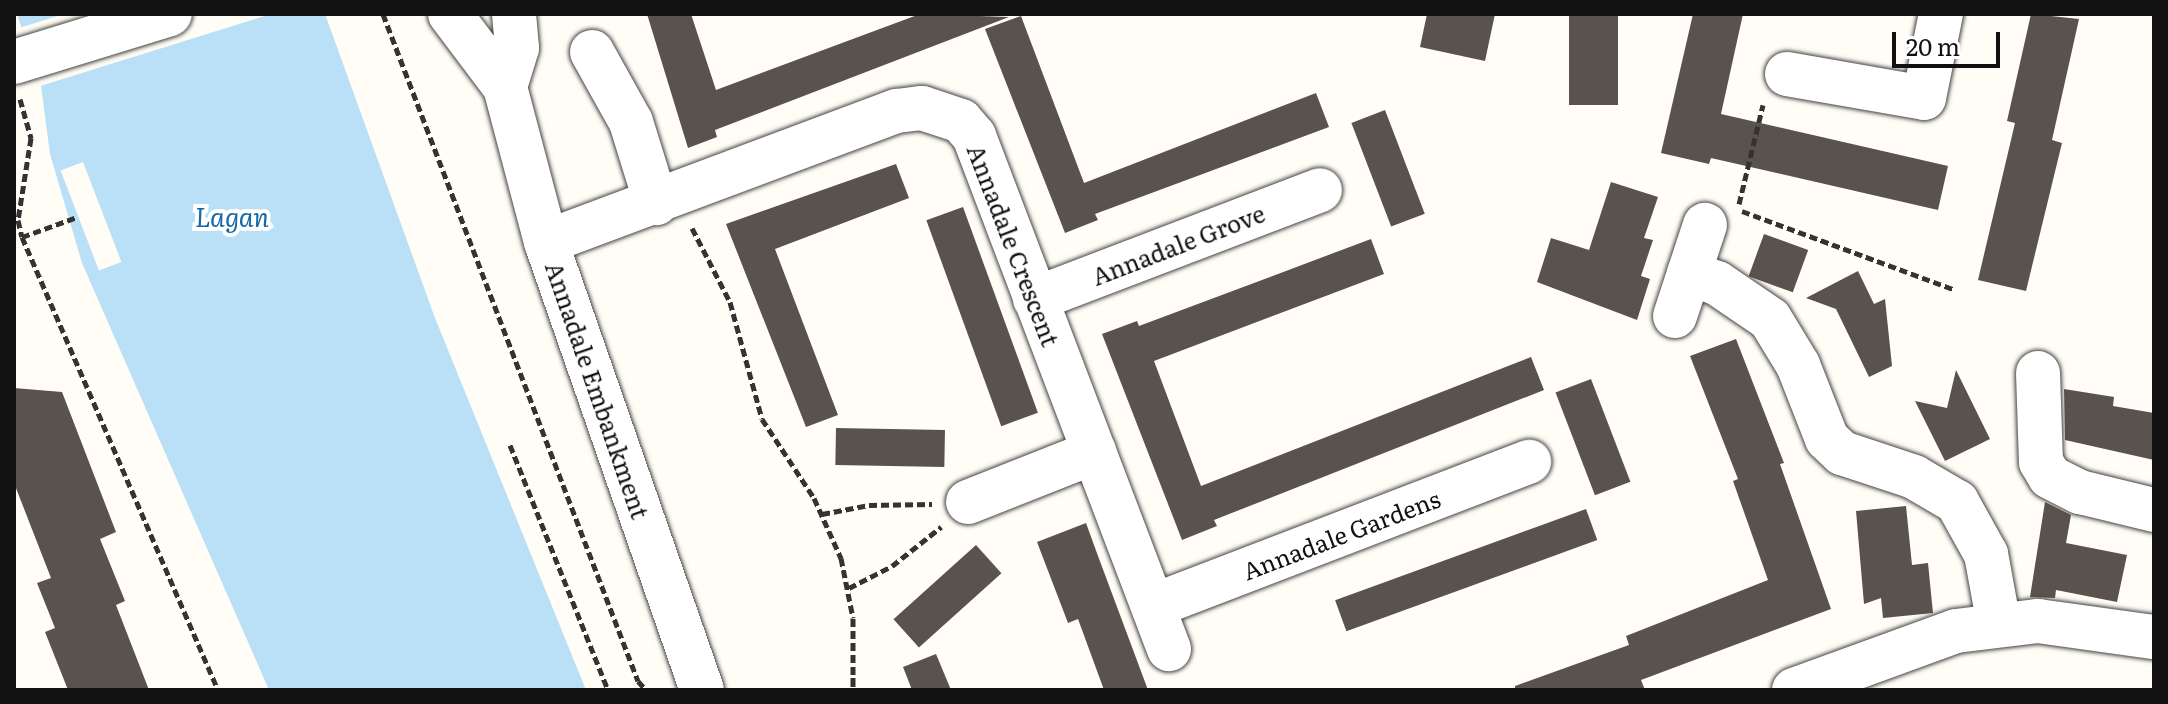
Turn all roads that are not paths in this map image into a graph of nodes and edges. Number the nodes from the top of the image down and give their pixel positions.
1 (170, 14) edge
2 (450, 14) edge
3 (514, 14) edge
4 (1941, 14) edge
5 (592, 52) dead end
6 (1787, 74) road end
7 (16, 77) edge
8 (505, 87) junction
9 (1320, 190) dead end
10 (664, 200) junction
11 (1705, 225) dead end
12 (546, 242) junction
13 (1689, 273) junction
14 (1035, 299) junction
15 (1675, 316) dead end
16 (2038, 373) dead end
17 (1094, 452) junction
18 (1529, 462) dead end
19 (968, 502) road end
20 (2154, 510) edge
21 (1153, 606) junction
22 (1999, 625) junction
23 (2154, 637) edge
24 (1169, 649) dead end
25 (702, 690) edge
26 (1794, 690) edge

1 - 7 street
2 - 8 street, Annadale Embankment
3 - 8 street
4 - 6 street
5 - 10 street
8 - 12 street, Annadale Embankment
9 - 14 street, Annadale Grove
10 - 12 street, Annadale Crescent
10 - 14 street, Annadale Crescent
11 - 13 street
12 - 25 street, Annadale Embankment
13 - 15 street
13 - 22 street
14 - 17 street, Annadale Crescent
16 - 20 street
17 - 19 street
17 - 21 street, Annadale Crescent
18 - 21 street, Annadale Gardens
21 - 24 street, Annadale Crescent
22 - 23 street
22 - 26 street

